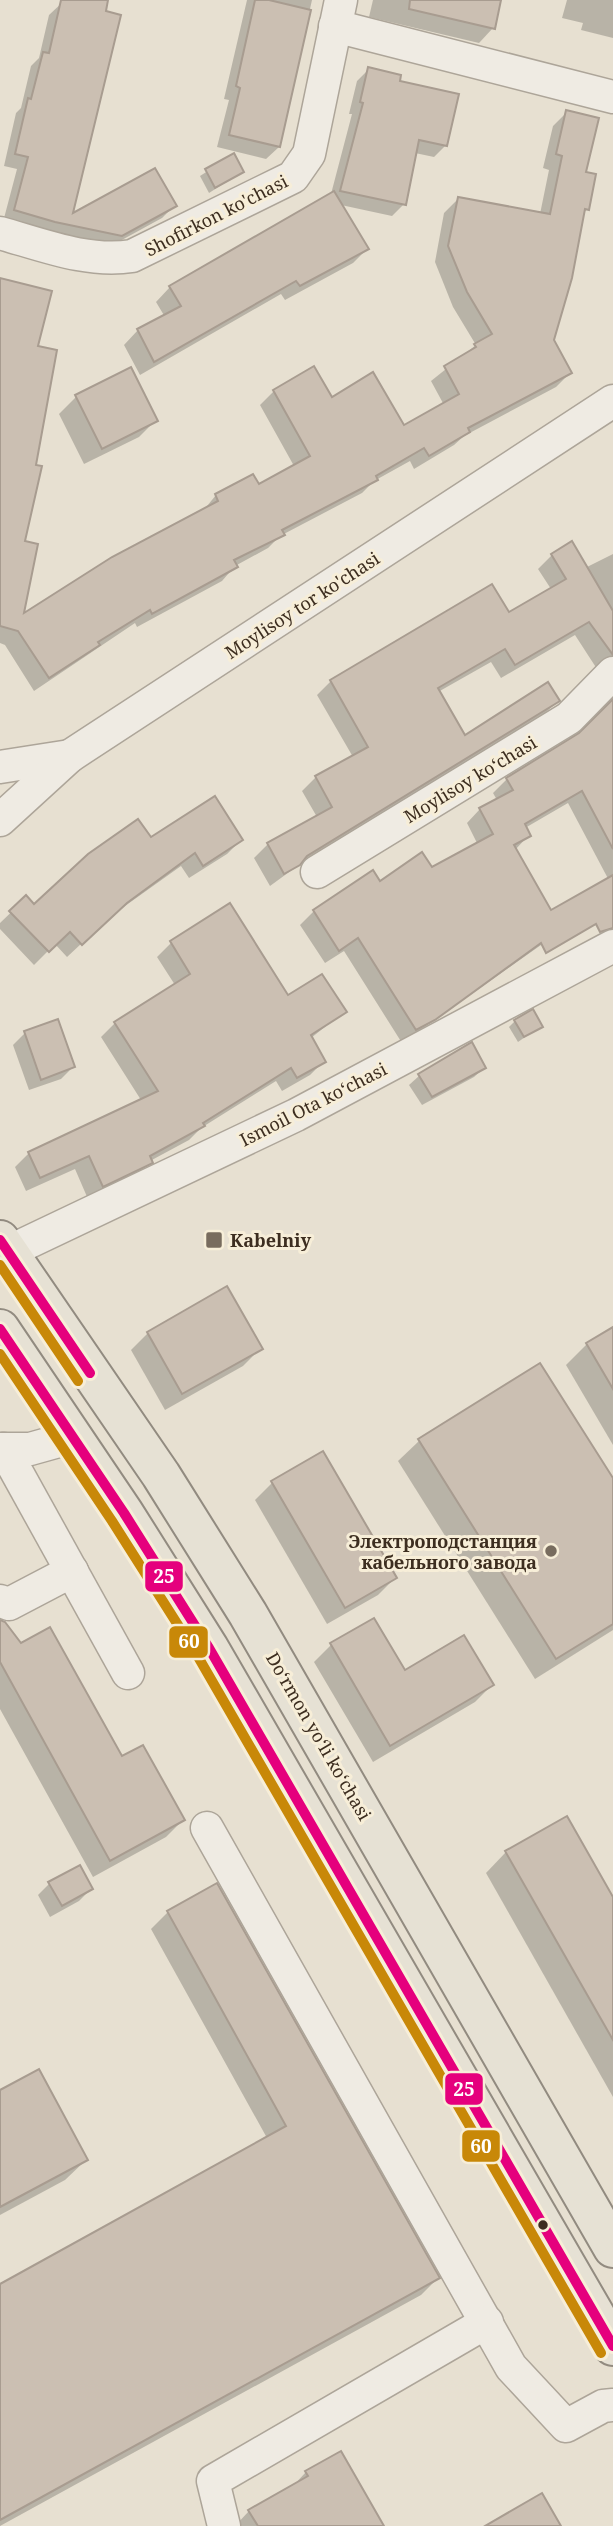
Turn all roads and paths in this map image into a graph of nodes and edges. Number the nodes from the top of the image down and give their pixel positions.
1 (338, 13) edge
2 (613, 97) edge
3 (0, 233) edge
4 (613, 401) edge
5 (613, 674) edge
6 (70, 756) junction
7 (0, 767) edge
8 (0, 820) edge
9 (317, 872) dead end
10 (613, 946) edge
11 (4, 1246) edge
12 (0, 1329) edge
13 (73, 1437) junction
14 (2, 1449) edge
15 (72, 1571) junction
16 (0, 1601) edge
17 (128, 1673) dead end
18 (207, 1828) dead end
19 (613, 2248) edge
20 (487, 2322) junction
21 (613, 2346) edge
22 (613, 2406) edge
23 (224, 2526) edge

1 - 2 street
1 - 3 street, Shofirkon ko'chasi
4 - 6 street, Moylisoy tor ko'chasi
5 - 9 street, Moylisoy koʻchasi
6 - 7 street
6 - 8 street, Moylisoy tor ko'chasi
10 - 11 street, Ismoil Ota koʻchasi
11 - 19 main road, Do‘rmon yo‘li ko‘chasi
12 - 13 main road
13 - 14 street
13 - 21 main road
14 - 15 street
15 - 16 street
15 - 17 street
18 - 20 street
20 - 22 street
20 - 23 street

